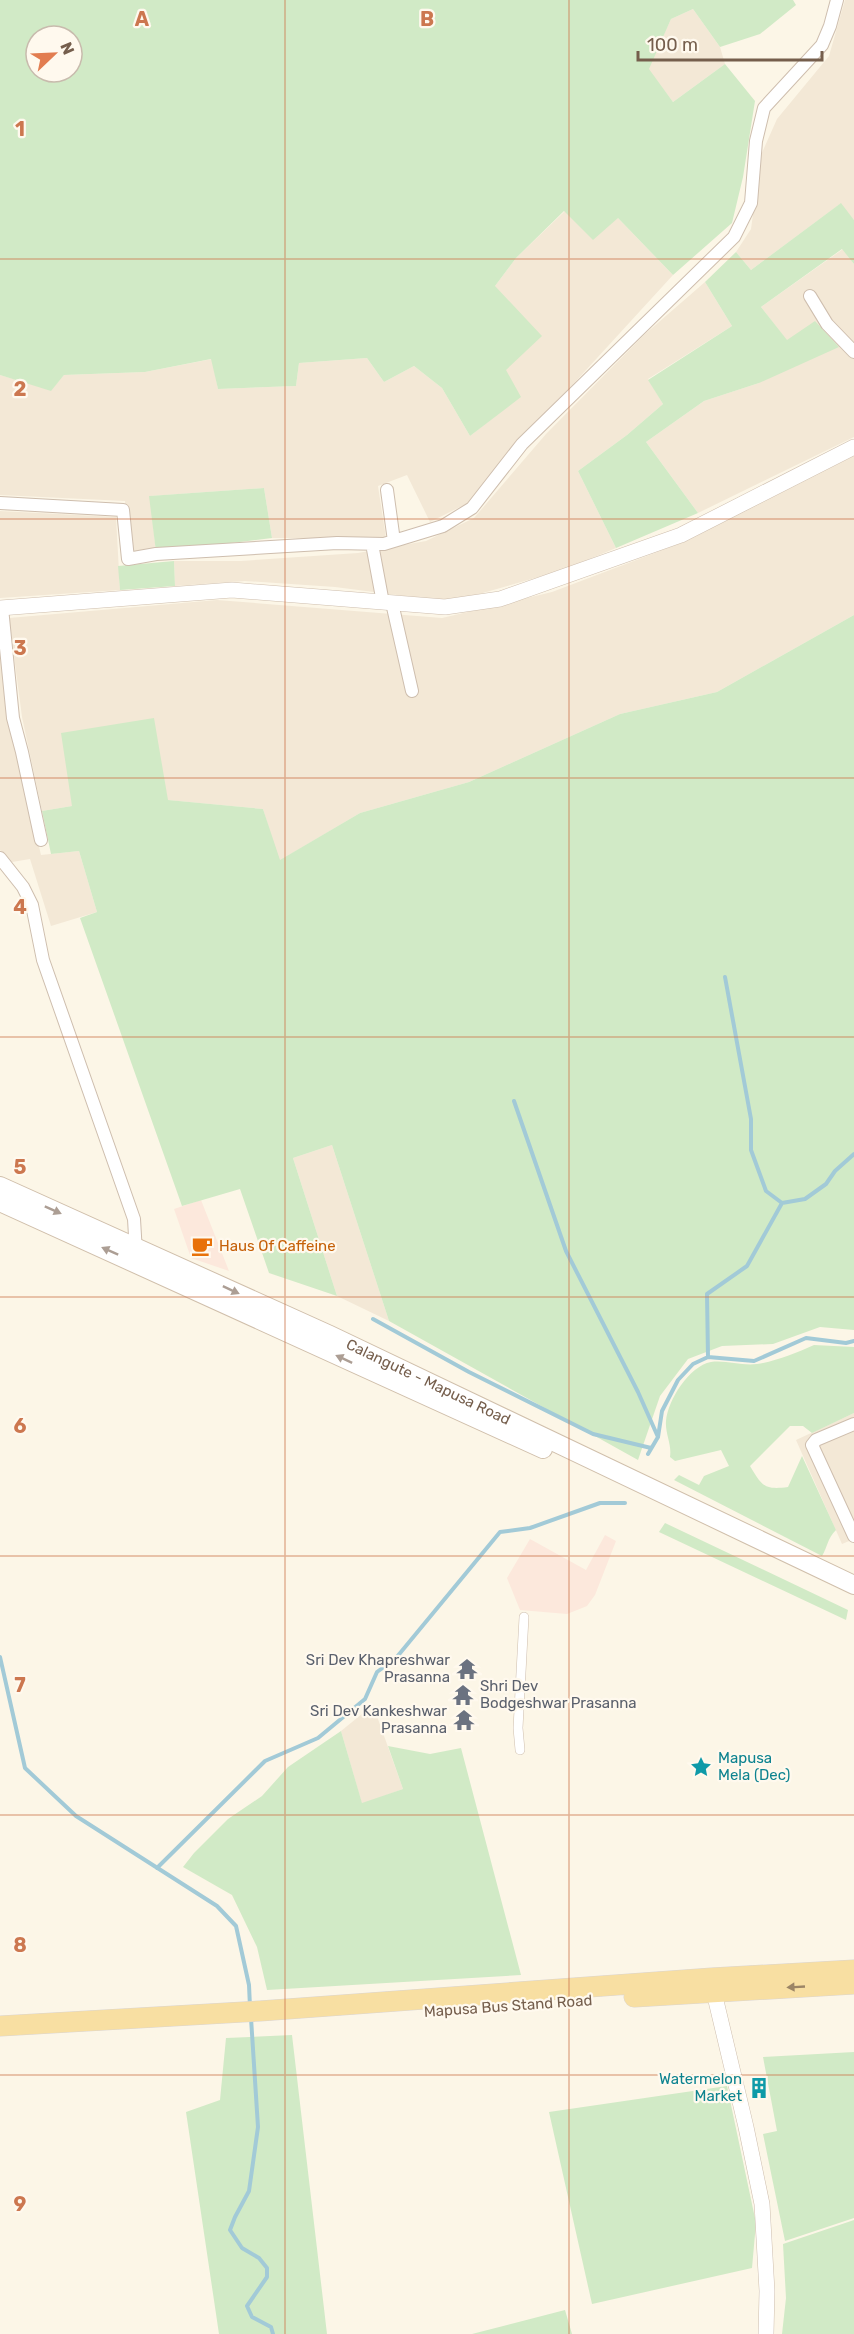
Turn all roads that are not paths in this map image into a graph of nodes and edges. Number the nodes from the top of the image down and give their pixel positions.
1 (837, 0) edge
2 (810, 296) dead end
3 (854, 352) edge
4 (854, 447) edge
5 (387, 490) dead end
6 (0, 503) edge
7 (394, 541) junction
8 (372, 543) junction
9 (387, 603) junction
10 (1, 608) edge
11 (412, 691) dead end
12 (40, 840) dead end
13 (0, 858) edge
14 (0, 1186) edge
15 (0, 1202) edge
16 (136, 1255) junction
17 (854, 1424) edge
18 (854, 1536) edge
19 (854, 1585) edge
20 (854, 1596) edge
21 (524, 1617) dead end
22 (520, 1750) dead end
23 (854, 1970) edge
24 (854, 1984) edge
25 (712, 1985) junction
26 (0, 2026) edge
27 (766, 2334) edge

1 - 7 street
2 - 3 street
4 - 9 street
5 - 7 street
6 - 8 street
7 - 8 street
8 - 9 street
9 - 10 street
9 - 11 street
10 - 12 street
13 - 16 street
14 -> 16 main road, Calangute - Mapusa Road
16 -> 15 main road, Calangute - Mapusa Road
16 -> 19 main road, Calangute - Mapusa Road
20 -> 16 main road, Calangute - Mapusa Road
17 - 18 street
21 - 22 street
23 - 25 main road, Mapusa Bus Stand Road
24 -> 25 main road, Mapusa Bus Stand Road
25 - 26 main road, Mapusa Bus Stand Road
25 - 27 street

